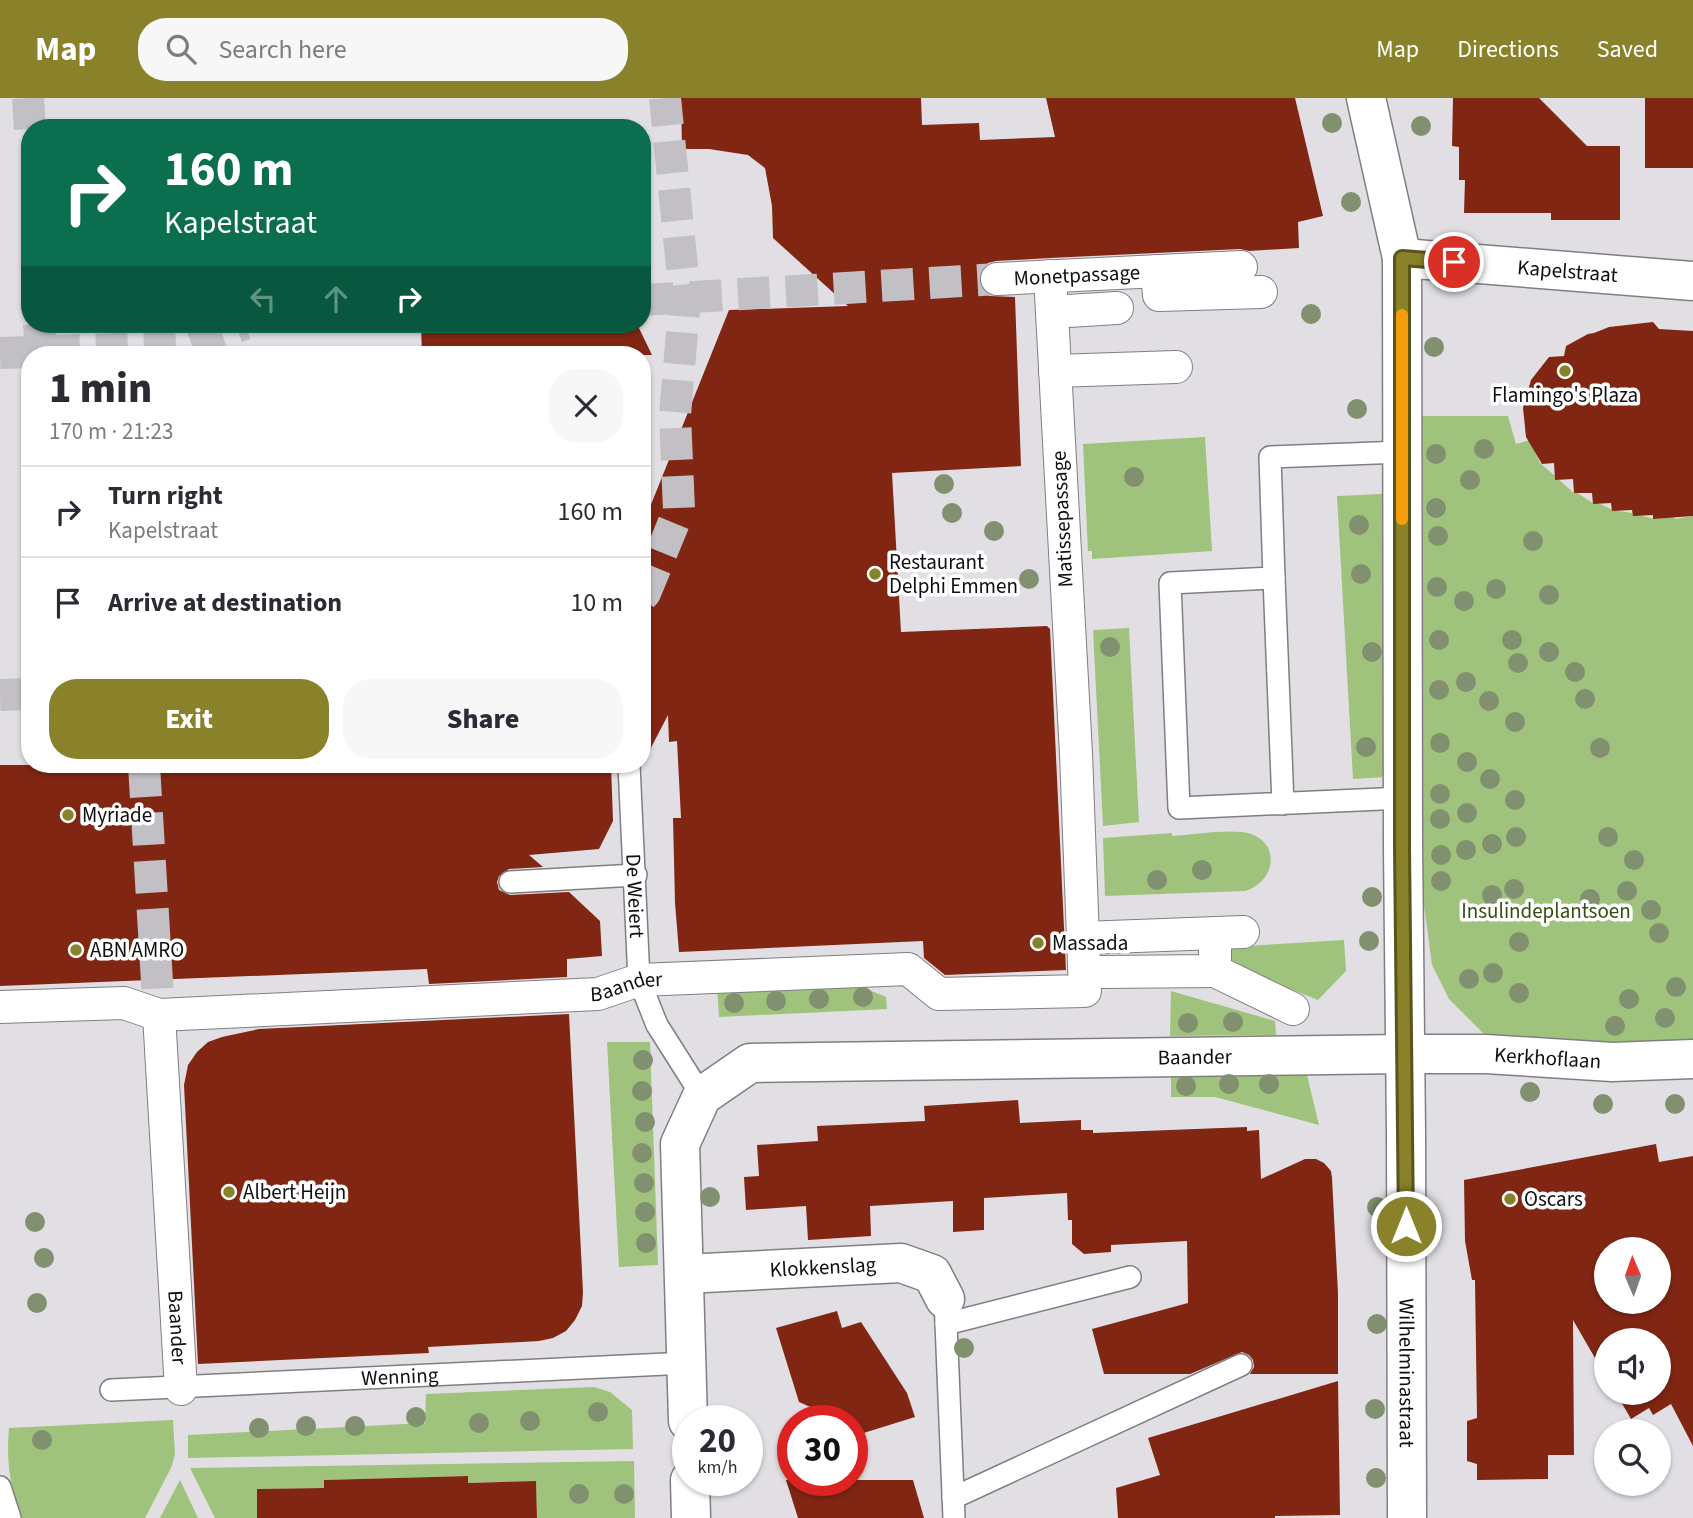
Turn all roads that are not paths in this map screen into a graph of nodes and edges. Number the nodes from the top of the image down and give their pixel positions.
1 (1366, 98) edge
2 (1402, 258) junction
3 (1241, 267) dead end
4 (1157, 271) junction
5 (1050, 276) junction
6 (997, 279) tunnel mouth
7 (1693, 281) edge
8 (1261, 292) dead end
9 (1117, 309) dead end
10 (1052, 312) junction
11 (1176, 367) dead end
12 (1055, 372) junction
13 (1402, 452) junction
14 (1274, 578) junction
15 (630, 773) edge
16 (1403, 798) junction
17 (1283, 804) junction
18 (636, 875) junction
19 (510, 882) dead end
20 (1083, 938) junction
21 (1215, 971) junction
22 (1091, 977) junction
23 (639, 980) junction
24 (0, 1007) edge
25 (1293, 1009) dead end
26 (159, 1015) junction
27 (1404, 1054) junction
28 (1693, 1059) edge
29 (702, 1096) junction
30 (685, 1274) junction
31 (1130, 1277) dead end
32 (946, 1312) junction
33 (687, 1363) junction
34 (1241, 1365) dead end
35 (181, 1389) junction
36 (111, 1390) dead end
37 (688, 1405) edge
38 (0, 1487) edge
39 (690, 1496) edge
40 (953, 1508) edge
41 (10, 1518) edge
42 (691, 1518) edge
43 (1407, 1518) edge

1 - 2 street, Wilhelminastraat
2 - 7 street, Kapelstraat
2 - 13 street, Wilhelminastraat
3 - 4 street, Monetpassage
4 - 5 street, Monetpassage
4 - 8 street, Monetpassage
5 - 6 street, Monetpassage
5 - 10 street, Matissepassage
9 - 10 street
10 - 12 street, Matissepassage
11 - 12 street
12 - 20 street, Matissepassage
13 - 14 lane
13 - 16 street, Wilhelminastraat
14 - 17 lane
14 - 17 lane
15 - 18 lane, De Weiert
16 - 17 lane
16 - 27 street, Wilhelminastraat
18 - 19 lane
18 - 23 lane, De Weiert
20 - 21 street
20 - 22 street, Matissepassage
21 - 22 street, Baander
21 - 25 street, Baander
22 - 23 street, Baander
23 - 26 street, Baander
23 - 29 lane, De Weiert
24 - 26 street, Baander
26 - 35 street, Baander
27 - 28 street, Kerkhoflaan
27 - 29 street, Baander
27 - 43 street, Wilhelminastraat
29 - 30 street
30 - 32 street, Klokkenslag
30 - 33 street
31 - 32 lane
32 - 40 lane
33 - 35 lane, Wenning
33 - 37 street
34 - 40 lane
35 - 36 lane, Wenning
38 - 41 lane
39 - 42 street

